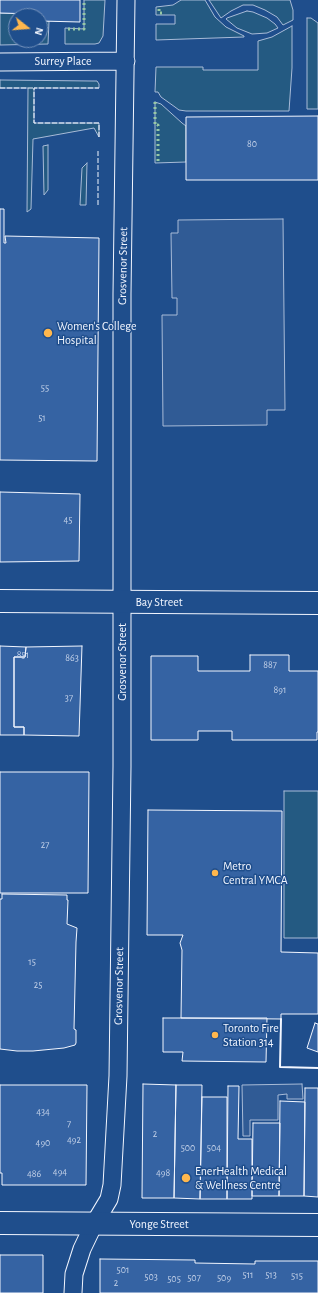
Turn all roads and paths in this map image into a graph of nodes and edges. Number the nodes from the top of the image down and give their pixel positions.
1 (126, 0) edge
2 (126, 61) junction
3 (0, 62) edge
4 (0, 601) edge
5 (122, 602) junction
6 (318, 603) edge
7 (0, 1223) edge
8 (94, 1224) junction
9 (318, 1225) edge
10 (73, 1293) edge

1 - 2 street, Grosvenor Street
2 - 3 street, Surrey Place
2 - 5 street, Grosvenor Street
4 - 5 main road, Bay Street
5 - 6 main road, Bay Street
5 - 8 street, Grosvenor Street
7 - 8 main road, Yonge Street
8 - 9 main road, Yonge Street
8 - 10 street, Grosvenor Street

